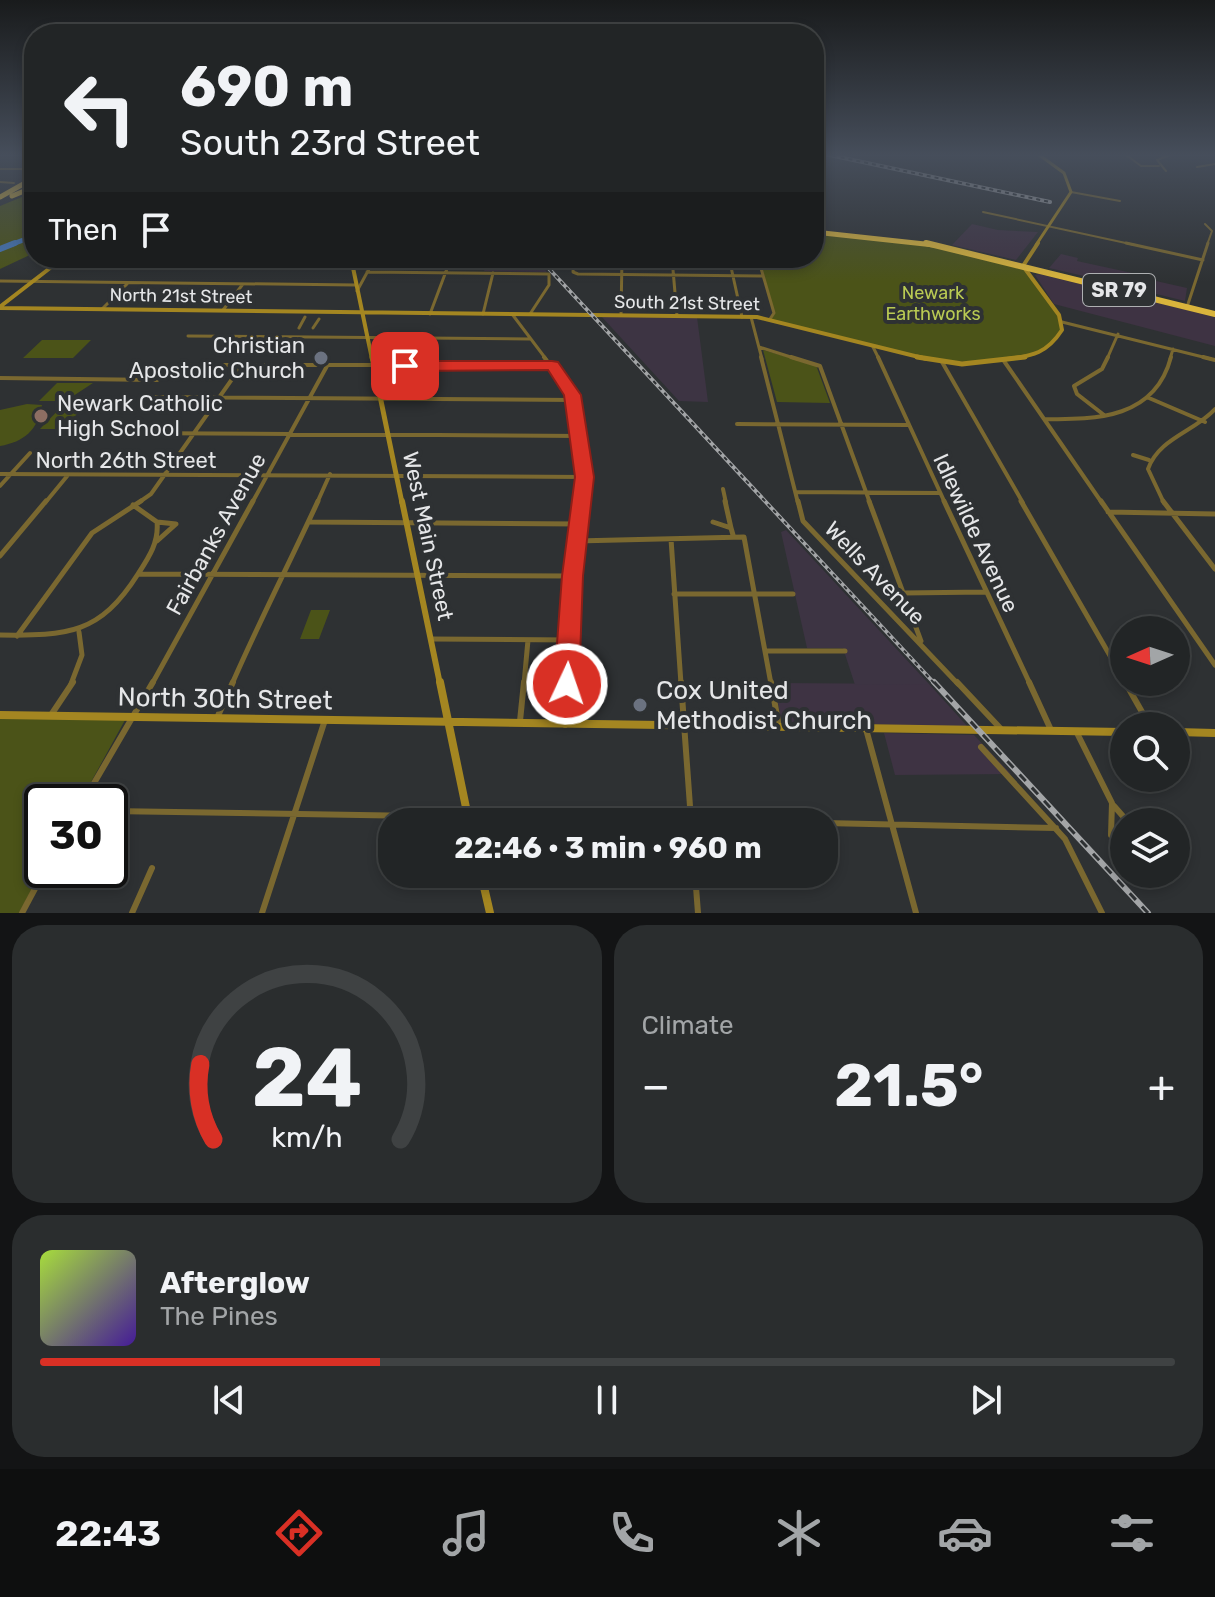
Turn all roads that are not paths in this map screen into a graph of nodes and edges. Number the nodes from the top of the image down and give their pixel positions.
1 (1068, 197) edge
2 (1096, 197) edge
3 (1105, 197) edge
4 (983, 212) dead end
5 (1205, 224) dead end
6 (1048, 226) junction
7 (824, 235) edge
8 (1203, 260) junction
9 (1023, 266) junction
10 (50, 268) edge
11 (353, 268) edge
12 (369, 268) edge
13 (447, 268) edge
14 (573, 268) edge
15 (621, 268) edge
16 (673, 268) edge
17 (731, 268) edge
18 (760, 268) edge
19 (367, 272) junction
20 (445, 273) junction
21 (493, 273) junction
22 (621, 274) junction
23 (673, 275) junction
24 (733, 276) junction
25 (762, 276) junction
26 (0, 281) edge
27 (32, 282) junction
28 (129, 283) junction
29 (243, 284) junction
30 (356, 288) junction
31 (1188, 306) junction
32 (0, 307) edge
33 (101, 309) junction
34 (223, 310) junction
35 (361, 312) junction
36 (1215, 312) edge
37 (430, 314) junction
38 (483, 314) junction
39 (512, 314) junction
40 (530, 314) junction
41 (621, 315) junction
42 (677, 316) junction
43 (305, 317) dead end
44 (742, 317) junction
45 (751, 317) junction
46 (319, 319) dead end
47 (770, 319) junction
48 (1062, 322) junction
49 (299, 328) dead end
50 (313, 328) dead end
51 (1118, 334) junction
52 (188, 336) dead end
53 (367, 338) junction
54 (530, 339) junction
55 (759, 347) junction
56 (873, 347) junction
57 (1173, 349) junction
58 (1215, 360) edge
59 (1004, 361) junction
60 (942, 362) junction
61 (242, 365) junction
62 (552, 365) junction
63 (327, 366) junction
64 (373, 366) junction
65 (0, 378) edge
66 (154, 397) dead end
67 (219, 397) junction
68 (1148, 397) junction
69 (309, 398) junction
70 (380, 398) junction
71 (575, 400) junction
72 (1215, 409) edge
73 (1104, 415) junction
74 (1044, 419) junction
75 (1205, 422) junction
76 (737, 424) dead end
77 (778, 424) junction
78 (842, 424) junction
79 (908, 425) junction
80 (125, 433) dead end
81 (193, 433) junction
82 (289, 434) junction
83 (387, 434) junction
84 (581, 436) junction
85 (30, 453) dead end
86 (1133, 455) dead end
87 (1149, 460) junction
88 (0, 474) edge
89 (330, 474) junction
90 (10, 475) junction
91 (68, 475) junction
92 (396, 475) junction
93 (164, 476) junction
94 (265, 477) junction
95 (584, 477) junction
96 (0, 486) edge
97 (723, 489) dead end
98 (796, 492) junction
99 (867, 492) junction
100 (940, 493) junction
101 (133, 505) junction
102 (1108, 512) junction
103 (1171, 513) junction
104 (1215, 514) edge
105 (157, 522) junction
106 (309, 522) junction
107 (713, 522) dead end
108 (406, 523) junction
109 (579, 524) junction
110 (732, 531) junction
111 (671, 539) junction
112 (157, 541) junction
113 (576, 541) junction
114 (0, 556) edge
115 (1215, 569) edge
116 (139, 574) junction
117 (212, 574) junction
118 (280, 575) junction
119 (418, 576) junction
120 (572, 576) junction
121 (986, 592) junction
122 (903, 593) junction
123 (674, 594) junction
124 (757, 594) junction
125 (793, 594) dead end
126 (79, 632) junction
127 (0, 635) edge
128 (17, 636) junction
129 (431, 639) junction
130 (528, 640) junction
131 (569, 640) junction
132 (923, 646) junction
133 (765, 651) junction
134 (845, 651) dead end
135 (1110, 655) edge
136 (1215, 665) edge
137 (0, 715) edge
138 (50, 716) junction
139 (134, 717) junction
140 (217, 719) junction
141 (325, 720) junction
142 (449, 721) junction
143 (519, 723) junction
144 (565, 725) junction
145 (684, 726) junction
146 (779, 727) junction
147 (866, 729) junction
148 (1002, 730) junction
149 (1051, 731) junction
150 (1076, 731) junction
151 (1110, 732) edge
152 (1190, 732) edge
153 (1215, 733) edge
154 (981, 747) dead end
155 (93, 784) edge
156 (1112, 803) junction
157 (466, 808) edge
158 (690, 808) edge
159 (1112, 808) edge
160 (1116, 808) edge
161 (128, 811) edge
162 (294, 814) junction
163 (378, 817) edge
164 (838, 823) edge
165 (893, 824) junction
166 (1056, 828) junction
167 (152, 868) dead end
168 (35, 888) edge
169 (484, 888) edge
170 (696, 888) edge
171 (22, 913) edge
172 (132, 913) edge
173 (262, 913) edge
174 (490, 913) edge
175 (698, 913) edge
176 (916, 913) edge
177 (1102, 913) edge

1 - 6 main road
2 - 3 street
4 - 6 street
5 - 8 street
6 - 8 street
6 - 9 main road
7 - 9 highway, SR 79
8 - 31 street
9 - 31 highway, SR 79
9 - 31 highway, SR 79
9 - 48 main road
10 - 27 main road
11 - 30 main road, West Main Street
12 - 19 street
13 - 20 street
14 - 22 street
15 - 22 street
16 - 23 street
17 - 24 street
18 - 25 street
19 - 20 street
19 - 30 street
20 - 21 street
20 - 37 street
21 - 38 street
21 - 40 street
22 - 23 street
22 - 41 street
23 - 24 street
23 - 42 street
24 - 25 street
24 - 44 street
25 - 47 street
26 - 27 street
27 - 28 street
27 - 32 main road
28 - 29 street
28 - 33 street
29 - 30 street
29 - 34 street
30 - 35 main road, West Main Street
31 - 36 highway
32 - 33 main road, North 21st Street
33 - 34 main road, North 21st Street
34 - 35 main road, North 21st Street
35 - 37 main road, South 21st Street
35 - 53 main road, West Main Street
37 - 38 main road, South 21st Street
38 - 39 main road, South 21st Street
39 - 40 main road, South 21st Street
39 - 54 street
40 - 41 main road, South 21st Street
41 - 42 main road, South 21st Street
42 - 44 main road, South 21st Street
43 - 49 street
44 - 45 main road, South 21st Street
45 - 47 main road, South 21st Street
45 - 55 street, Wells Avenue
46 - 50 street
47 - 56 main road, South 21st Street
48 - 51 street
48 - 59 main road, South 21st Street
51 - 57 street
51 - 73 street
52 - 53 street
53 - 54 street
53 - 64 main road, West Main Street
54 - 62 street
55 - 77 street, Wells Avenue
55 - 78 street
56 - 60 main road, South 21st Street
56 - 79 street, Idlewilde Avenue
57 - 58 street
57 - 68 street
59 - 60 main road, South 21st Street
59 - 74 street
60 - 135 street
61 - 63 street
61 - 65 street
61 - 67 street
62 - 64 street
62 - 71 street
63 - 64 street
63 - 69 street, Fairbanks Avenue
64 - 70 main road, West Main Street
66 - 67 street
67 - 69 street
67 - 81 street
68 - 73 street
68 - 75 street
69 - 70 street
69 - 82 street, Fairbanks Avenue
70 - 71 street
70 - 83 main road, West Main Street
71 - 84 street
72 - 75 street
73 - 74 street
74 - 102 street
75 - 87 street
76 - 77 street
77 - 78 street
77 - 98 street, Wells Avenue
78 - 79 street
78 - 99 street
79 - 100 street, Idlewilde Avenue
80 - 81 street
81 - 82 street
81 - 93 street
82 - 83 street
82 - 94 street, Fairbanks Avenue
83 - 84 street
83 - 92 main road, West Main Street
84 - 95 street
85 - 90 street
86 - 87 street
87 - 103 street
88 - 90 street, North 26th Street
89 - 92 street, North 26th Street
89 - 94 street, North 26th Street
89 - 106 street
90 - 91 street, North 26th Street
90 - 96 street
91 - 93 street, North 26th Street
91 - 114 street
92 - 95 street, North 26th Street
92 - 108 main road, West Main Street
93 - 94 street, North 26th Street
93 - 101 street
94 - 117 street, Fairbanks Avenue
95 - 109 street
97 - 110 street
98 - 99 street
98 - 132 street, Wells Avenue
99 - 100 street
99 - 122 street
100 - 121 street, Idlewilde Avenue
101 - 105 street
101 - 128 street
102 - 103 street
102 - 136 street
103 - 104 street
103 - 115 street
105 - 112 street
105 - 112 street
106 - 108 street
106 - 118 street
107 - 110 street
108 - 109 street
108 - 119 main road, West Main Street
109 - 113 street
110 - 111 street
110 - 124 street
111 - 113 street
111 - 123 street
112 - 116 street
113 - 120 street
116 - 117 street
116 - 126 street
117 - 118 street
117 - 139 street, Fairbanks Avenue
118 - 119 street
118 - 140 street
119 - 120 street
119 - 129 main road, West Main Street
120 - 131 street
121 - 122 street
121 - 149 street, Idlewilde Avenue
122 - 132 street
123 - 124 street
123 - 145 street
124 - 125 street
124 - 133 street
126 - 128 street
126 - 138 street
127 - 128 street
129 - 130 street
129 - 142 main road, West Main Street
130 - 131 street
130 - 143 street
131 - 144 street
132 - 148 street, Wells Avenue
133 - 134 street
133 - 146 street
137 - 138 main road, North 30th Street
138 - 139 main road, North 30th Street
139 - 140 main road, North 30th Street
139 - 155 street, Fairbanks Avenue
140 - 141 main road, North 30th Street
141 - 142 main road, North 30th Street
141 - 162 street
142 - 143 main road, North 30th Street
142 - 157 main road, West Main Street
143 - 144 main road, North 30th Street
144 - 145 main road, North 30th Street
145 - 146 main road, North 30th Street
145 - 158 street
146 - 147 main road, North 30th Street
147 - 148 main road, North 30th Street
147 - 165 street
148 - 149 main road, North 30th Street
149 - 150 main road, North 30th Street
150 - 151 main road, North 30th Street
150 - 156 street
152 - 153 main road
154 - 166 street
156 - 159 street
156 - 160 street
161 - 162 street
162 - 163 street
162 - 173 street
164 - 165 street
165 - 166 street
165 - 176 street
166 - 177 street
167 - 172 street
168 - 171 street
169 - 174 main road
170 - 175 street

